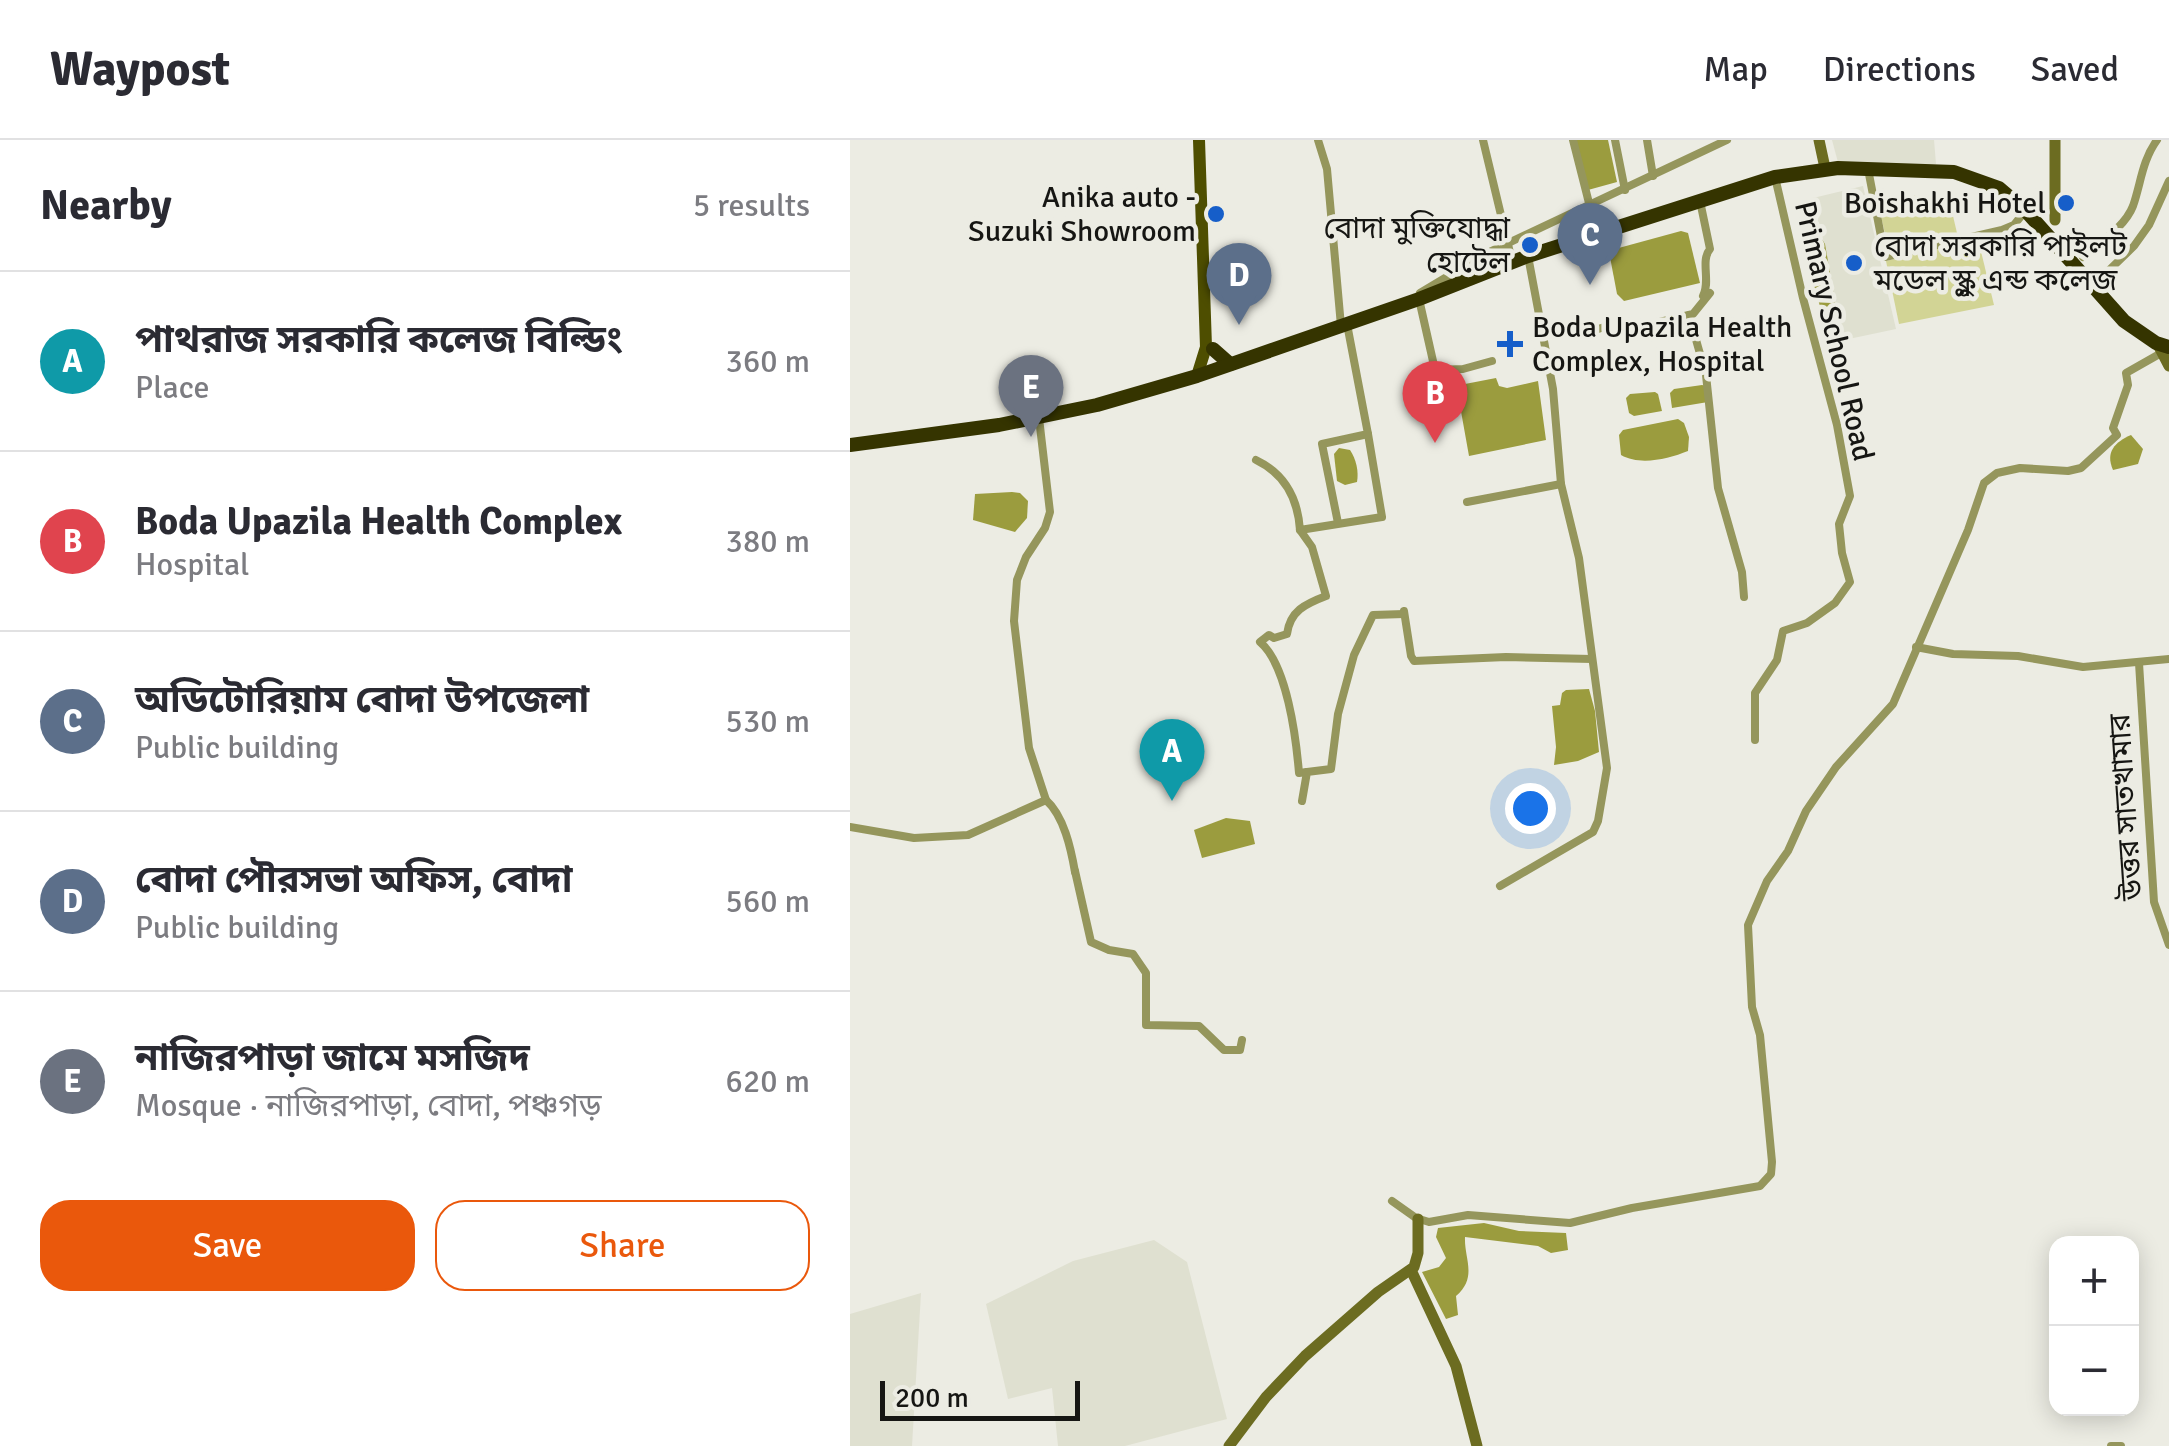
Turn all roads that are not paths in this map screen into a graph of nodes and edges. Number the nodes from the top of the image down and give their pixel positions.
1 (1199, 140) edge
2 (1318, 140) edge
3 (1482, 140) edge
4 (1573, 140) edge
5 (1614, 140) edge
6 (1647, 140) edge
7 (1727, 140) edge
8 (1819, 140) edge
9 (2054, 140) edge
10 (2157, 140) edge
11 (1826, 168) dead end
12 (1868, 169) junction
13 (1653, 176) junction
14 (1775, 177) junction
15 (2169, 181) edge
16 (1625, 190) junction
17 (1700, 201) junction
18 (1590, 207) junction
19 (2026, 210) junction
20 (2056, 220) dead end
21 (1506, 244) junction
22 (1528, 256) junction
23 (2083, 257) dead end
24 (1512, 261) junction
25 (2101, 278) dead end
26 (1710, 293) dead end
27 (1419, 299) junction
28 (1404, 304) junction
29 (1700, 307) junction
30 (1689, 315) junction
31 (1204, 323) junction
32 (1344, 325) junction
33 (1596, 330) dead end
34 (2163, 347) edge
35 (1213, 348) junction
36 (1492, 361) dead end
37 (1230, 364) junction
38 (2169, 366) edge
39 (1213, 369) junction
40 (1197, 376) junction
41 (1039, 417) junction
42 (1368, 434) junction
43 (850, 446) edge
44 (1256, 460) dead end
45 (1561, 484) junction
46 (1468, 502) dead end
47 (1338, 523) dead end
48 (1300, 530) junction
49 (1744, 597) dead end
50 (1916, 647) junction
51 (1592, 659) junction
52 (2169, 659) edge
53 (2139, 662) junction
54 (1755, 740) dead end
55 (1303, 772) junction
56 (1046, 800) junction
57 (1302, 800) dead end
58 (850, 828) edge
59 (1500, 886) dead end
60 (2169, 945) edge
61 (1242, 1040) dead end
62 (1392, 1201) dead end
63 (1418, 1219) junction
64 (1411, 1270) junction
65 (1236, 1443) edge
66 (1477, 1446) edge
67 (2111, 1446) edge
68 (2121, 1446) edge

1 - 31 main road
2 - 32 street
3 - 21 street
4 - 18 street
5 - 16 street
6 - 13 street
7 - 13 street
8 - 11 street
9 - 20 street
10 - 23 street
12 - 14 highway
12 - 19 highway
12 - 19 street
13 - 16 street
14 - 17 highway
14 - 54 street, Primary School Road
15 - 25 street
16 - 18 street
17 - 22 highway
17 - 29 street
18 - 21 street
19 - 34 highway
21 - 24 street
21 - 28 street
22 - 24 highway
22 - 45 street
24 - 27 highway
26 - 29 street
27 - 28 highway
27 - 36 street
28 - 32 highway
29 - 30 street
30 - 33 street
30 - 49 street
31 - 35 main road
31 - 40 main road
32 - 37 highway
32 - 42 street
34 - 38 street
34 - 50 street
35 - 37 highway
35 - 39 main road
37 - 39 highway
39 - 40 highway
40 - 41 highway
41 - 43 highway
41 - 56 street
42 - 47 street
42 - 48 street
44 - 48 street
45 - 46 street
45 - 51 street
48 - 55 street
50 - 53 street
50 - 63 street
51 - 55 street
51 - 59 street
52 - 53 street
53 - 60 street, উত্তর সাতখামার
55 - 57 street
56 - 58 street
56 - 61 street
62 - 63 street
63 - 64 street
64 - 65 street
64 - 66 street
67 - 68 street

